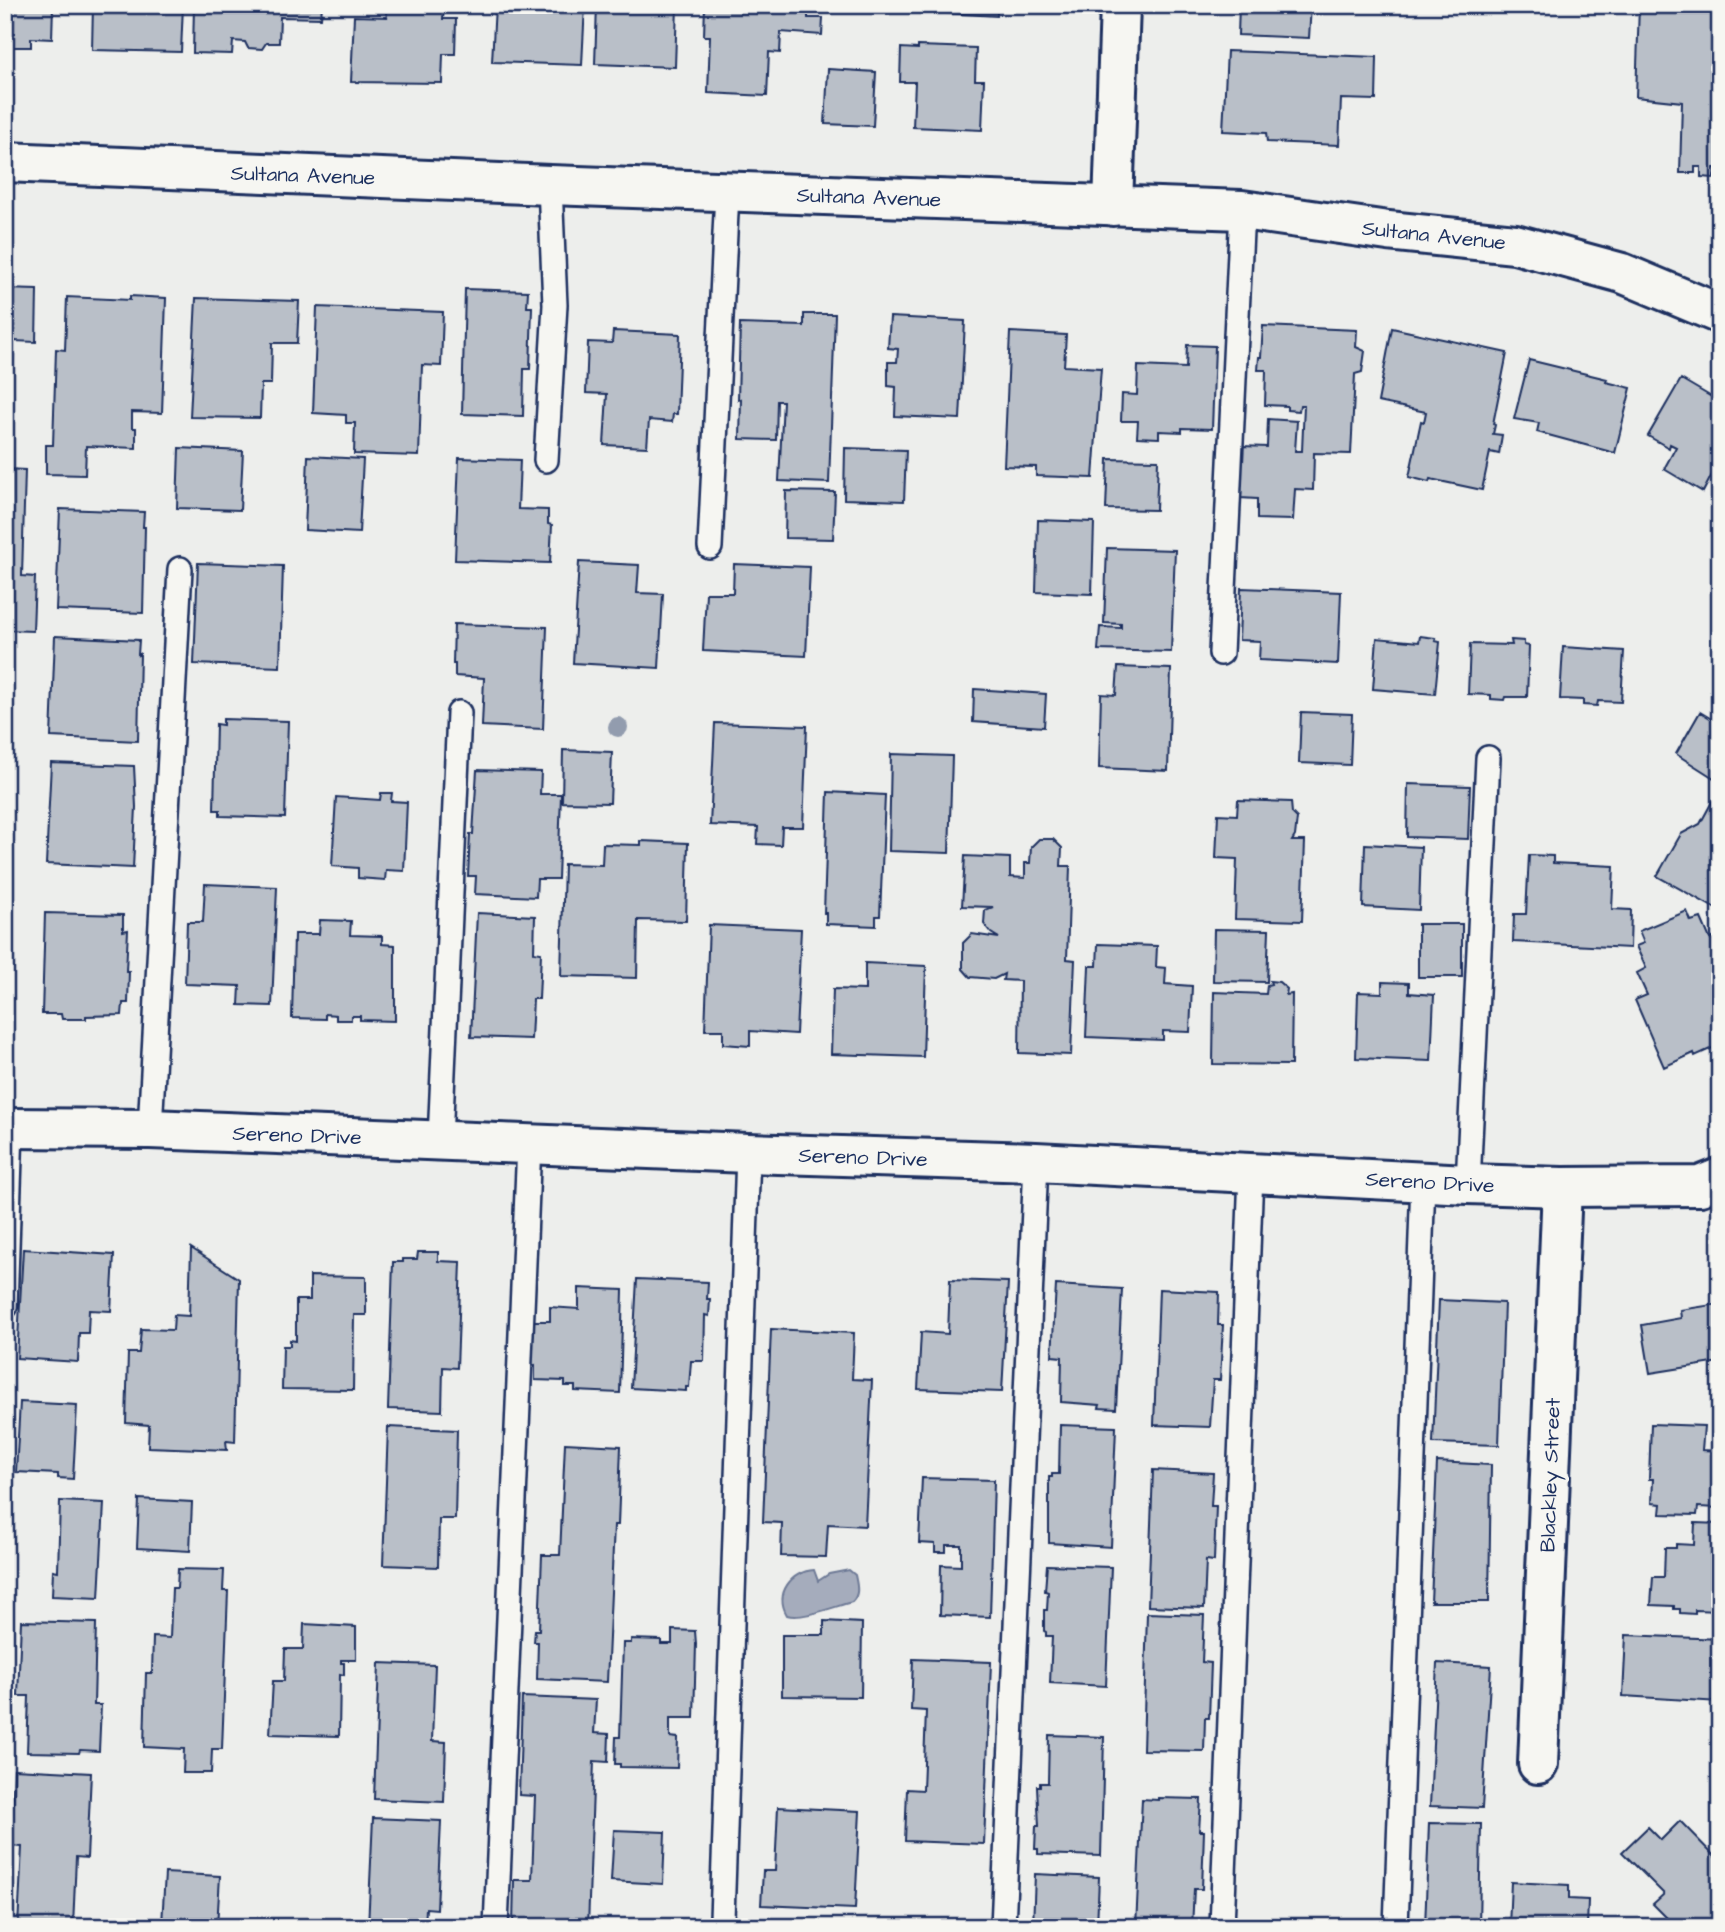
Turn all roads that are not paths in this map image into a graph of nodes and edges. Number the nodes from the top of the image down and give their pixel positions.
1 (1120, 5) edge
2 (5, 162) edge
3 (550, 185) junction
4 (727, 192) junction
5 (1113, 206) junction
6 (1242, 210) junction
7 (1720, 314) edge
8 (546, 460) dead end
9 (710, 547) dead end
10 (180, 569) dead end
11 (1221, 653) dead end
12 (459, 713) dead end
13 (1488, 758) dead end
14 (8, 1128) edge
15 (150, 1129) junction
16 (440, 1140) junction
17 (529, 1144) junction
18 (748, 1153) junction
19 (1036, 1162) junction
20 (1251, 1173) junction
21 (1720, 1178) edge
22 (1423, 1181) junction
23 (1468, 1184) junction
24 (1562, 1187) junction
25 (5, 1307) edge
26 (1538, 1764) dead end
27 (722, 1919) dead end
28 (496, 1927) edge
29 (1003, 1927) edge
30 (1222, 1927) edge
31 (1396, 1927) edge

1 - 5 street
2 - 3 street, Sultana Avenue
3 - 4 street, Sultana Avenue
3 - 8 lane
4 - 5 street, Sultana Avenue
4 - 9 lane
5 - 6 street, Sultana Avenue
6 - 7 street, Sultana Avenue
6 - 11 lane
10 - 15 lane
12 - 16 lane
13 - 23 lane
14 - 15 street, Sereno Drive
14 - 25 lane
15 - 16 street, Sereno Drive
16 - 17 street, Sereno Drive
17 - 18 street, Sereno Drive
17 - 28 lane
18 - 19 street, Sereno Drive
18 - 27 lane
19 - 20 street, Sereno Drive
19 - 29 lane
20 - 22 street, Sereno Drive
20 - 30 lane
21 - 24 street, Sereno Drive
22 - 23 street, Sereno Drive
22 - 31 lane
23 - 24 street, Sereno Drive
24 - 26 street, Blackley Street

